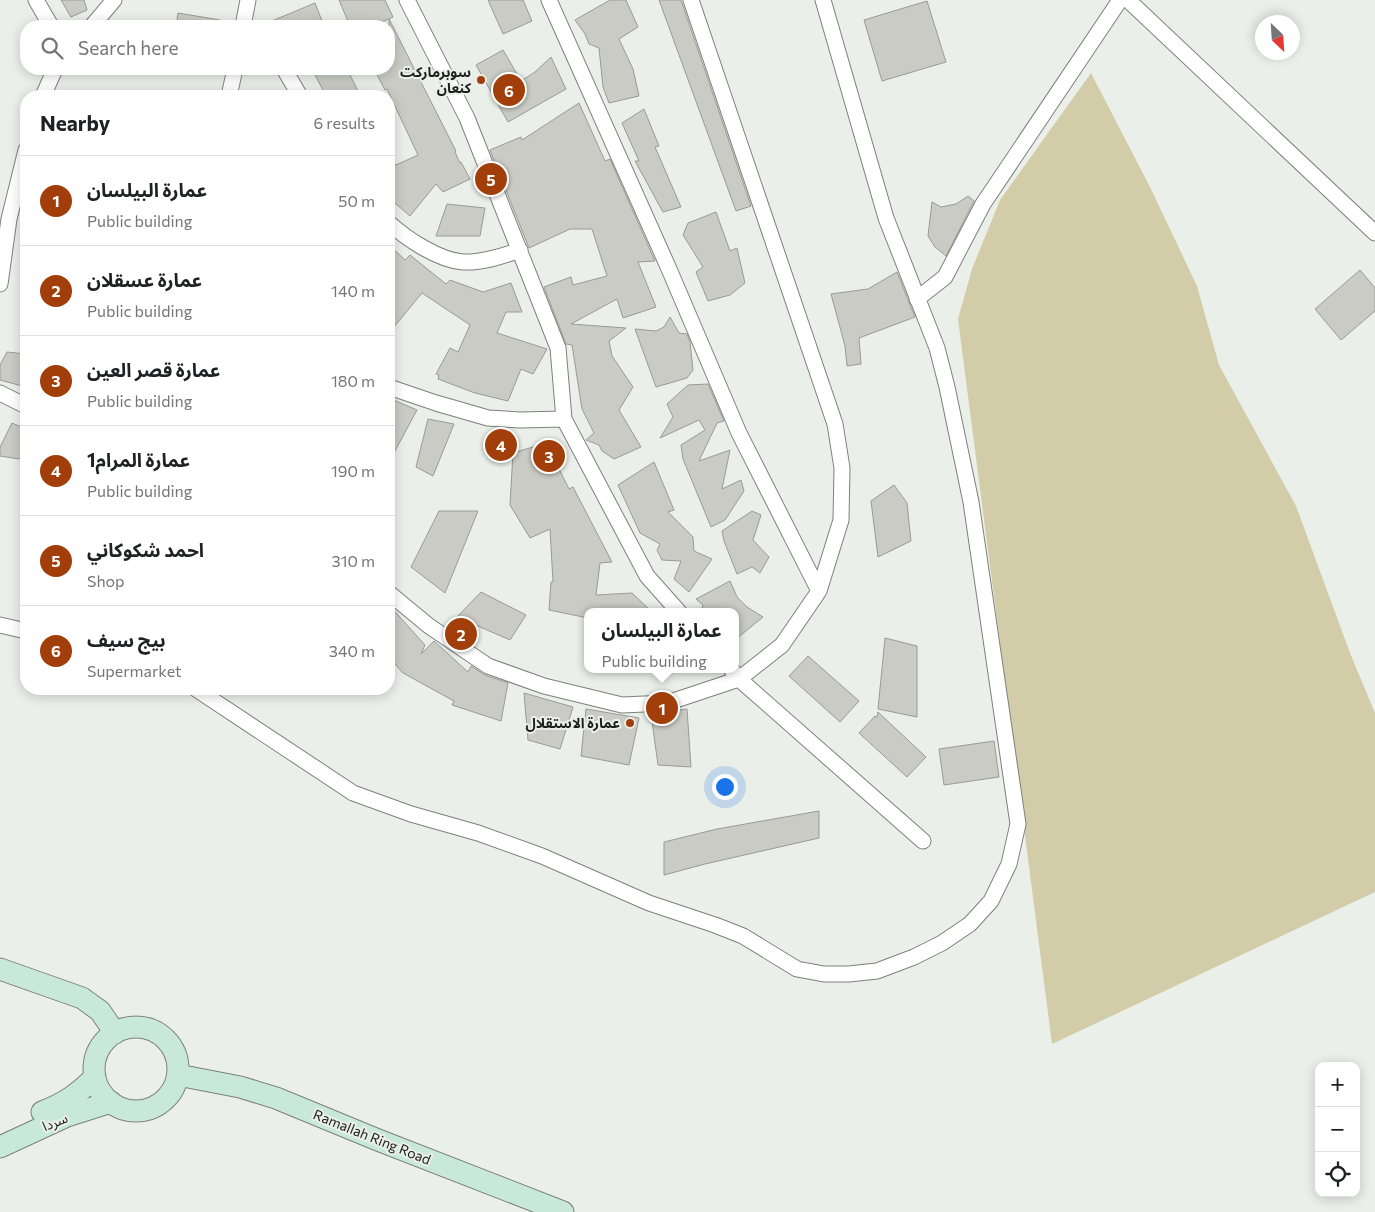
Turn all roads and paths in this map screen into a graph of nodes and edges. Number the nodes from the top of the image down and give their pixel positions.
1 (36, 0) edge
2 (114, 0) edge
3 (248, 0) edge
4 (407, 0) edge
5 (549, 0) edge
6 (691, 0) edge
7 (823, 0) edge
8 (1120, 0) edge
9 (1128, 0) edge
10 (48, 20) edge
11 (97, 20) edge
12 (246, 20) edge
13 (52, 75) edge
14 (234, 75) edge
15 (288, 75) edge
16 (46, 90) edge
17 (230, 90) edge
18 (296, 90) edge
19 (20, 174) edge
20 (395, 227) edge
21 (1375, 233) edge
22 (520, 250) junction
23 (0, 284) edge
24 (918, 299) junction
25 (395, 389) edge
26 (0, 393) edge
27 (20, 403) edge
28 (564, 419) junction
29 (819, 591) junction
30 (395, 598) edge
31 (675, 608) edge
32 (0, 625) edge
33 (20, 630) edge
34 (739, 671) edge
35 (735, 674) edge
36 (205, 695) edge
37 (923, 841) dead end
38 (0, 969) edge
39 (0, 984) edge
40 (111, 1037) junction
41 (178, 1076) junction
42 (95, 1077) junction
43 (111, 1102) junction
44 (0, 1131) edge
45 (0, 1147) edge
46 (563, 1212) edge

1 - 10 street
2 - 11 street
3 - 12 street
4 - 22 street
5 - 29 street
6 - 29 street
7 - 24 street
8 - 24 street
9 - 21 street
13 - 16 street
14 - 17 street
15 - 18 street
19 - 23 street
20 - 22 street
22 - 28 street
24 - 36 street
25 - 28 street
26 - 27 street
28 - 31 street
29 - 34 street
30 - 35 street
32 - 33 street
35 - 37 street
38 - 40 street
39 - 40 street
40 - 41 street
40 - 42 street
41 - 43 street
41 - 46 street, Ramallah Ring Road
42 - 43 street
42 - 44 street, سردا
43 - 45 street, سردا

